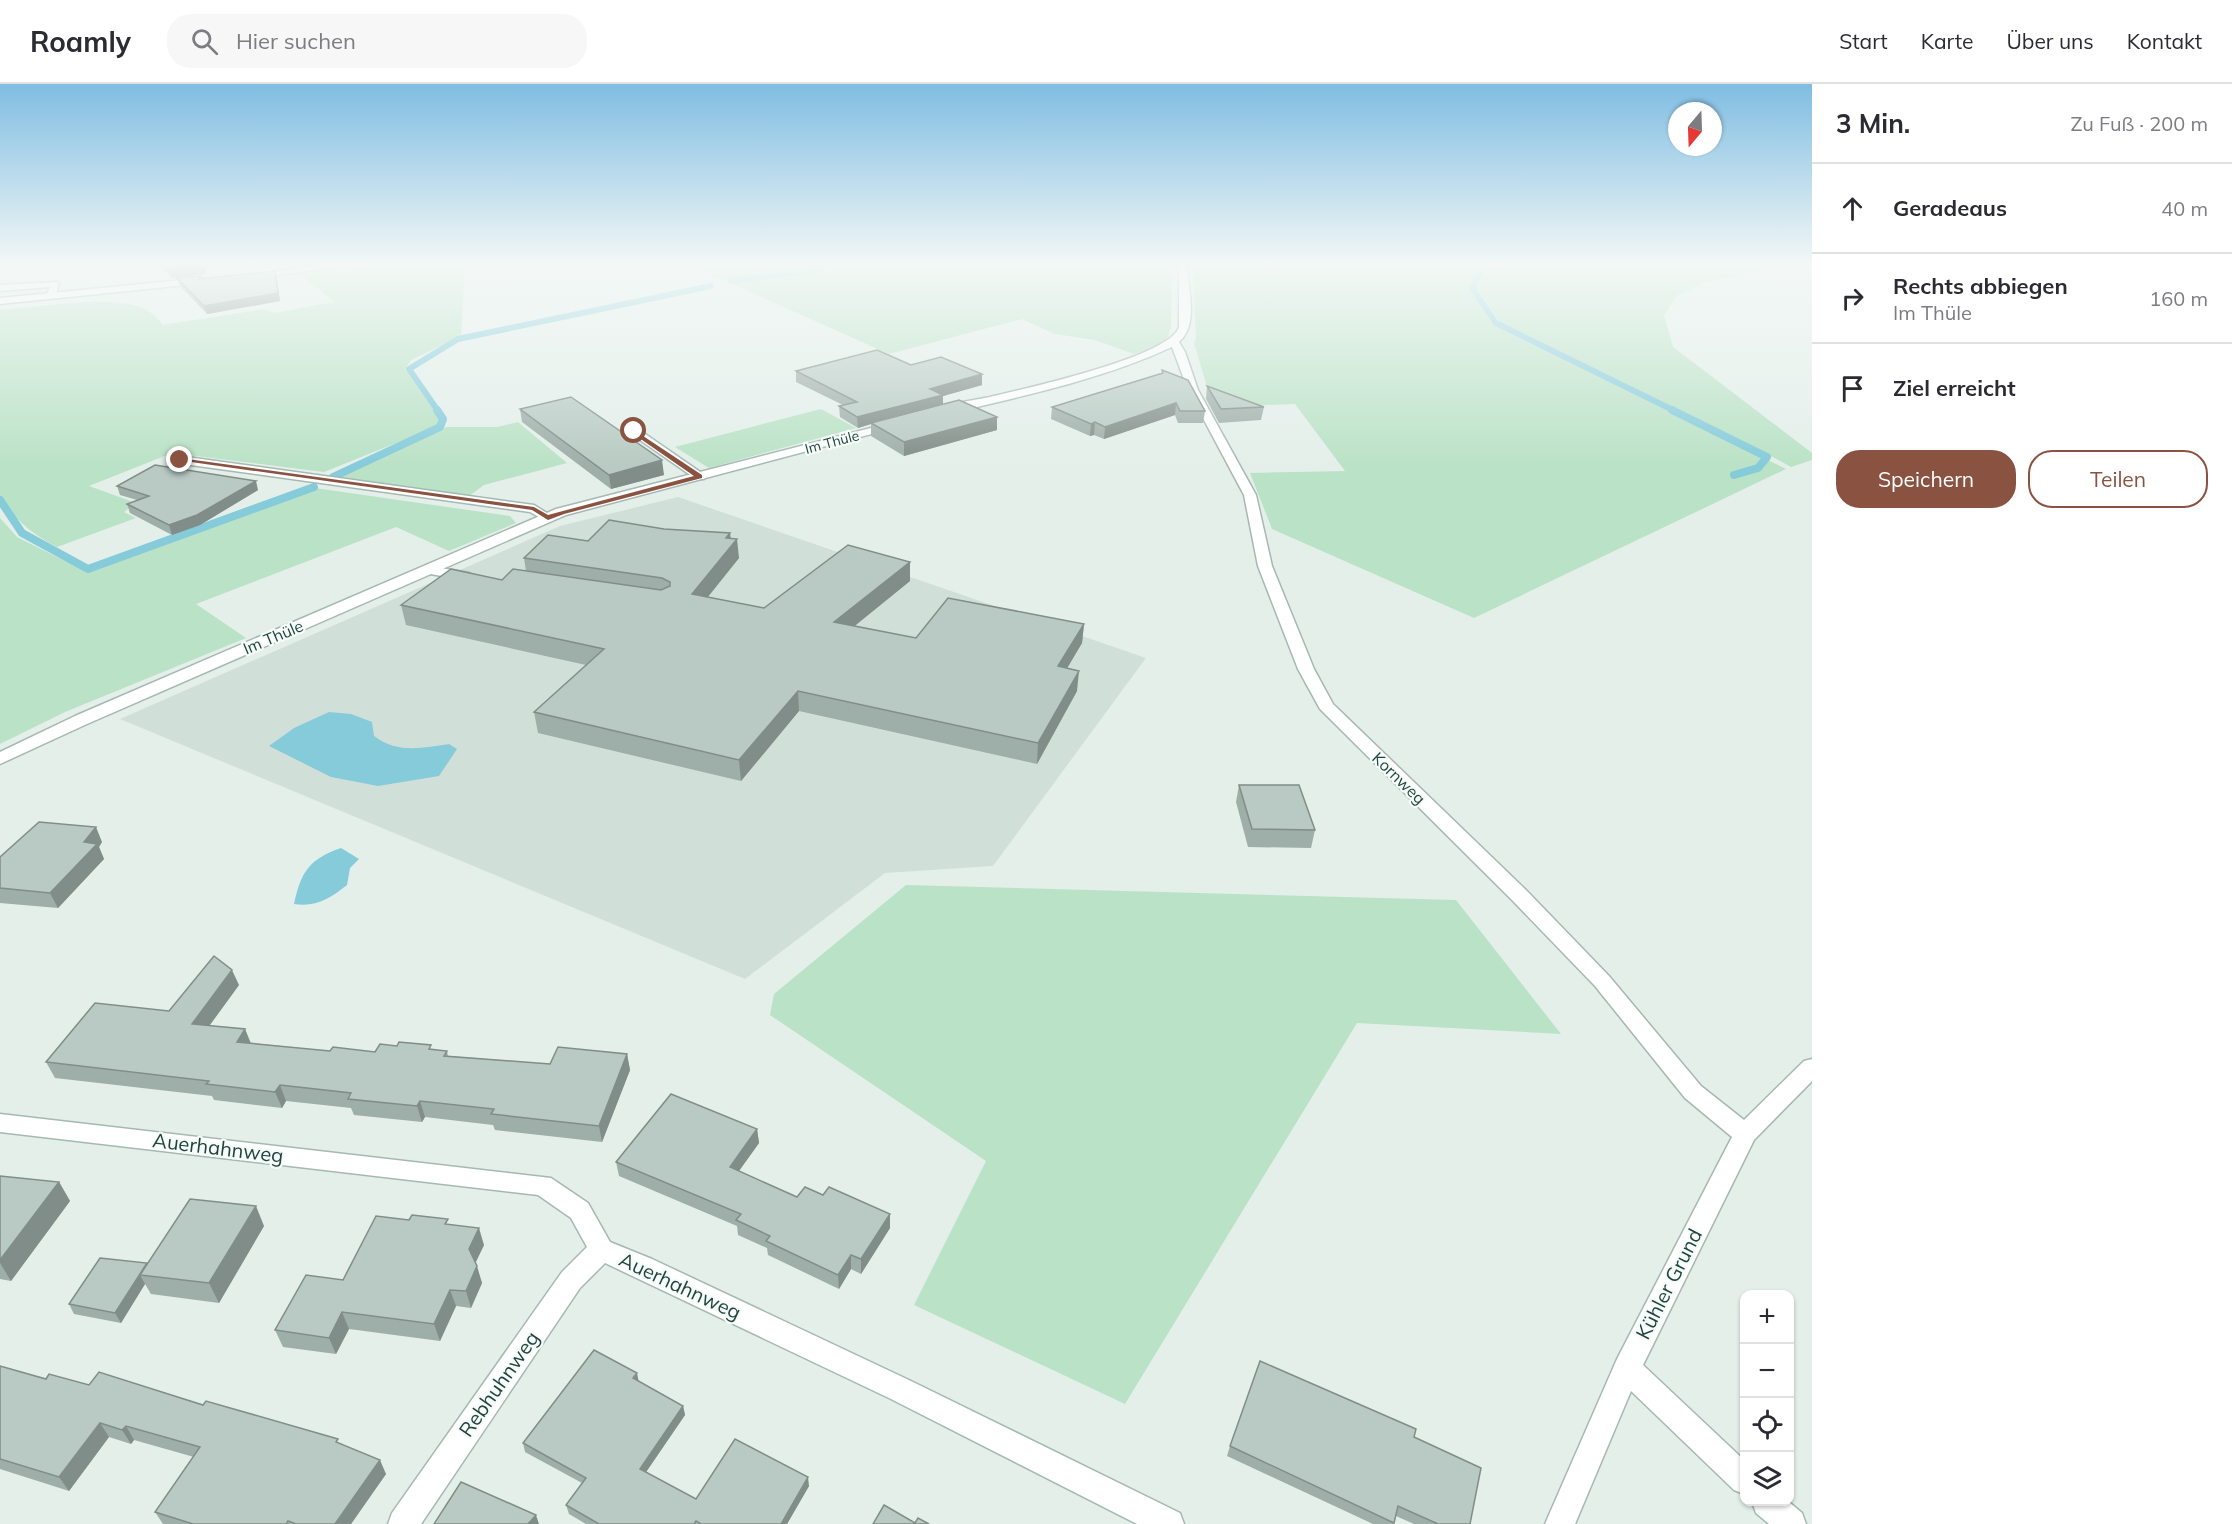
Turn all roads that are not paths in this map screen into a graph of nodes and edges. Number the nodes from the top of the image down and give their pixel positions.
1 (1182, 332) edge
2 (1174, 343) junction
3 (935, 414) edge
4 (913, 420) edge
5 (634, 431) dead end
6 (180, 460) dead end
7 (700, 476) junction
8 (548, 518) junction
9 (430, 570) junction
10 (486, 579) edge
11 (0, 759) edge
12 (1812, 1067) edge
13 (0, 1123) edge
14 (1745, 1134) junction
15 (601, 1250) junction
16 (1627, 1368) junction
17 (1740, 1476) edge
18 (1771, 1506) edge
19 (1133, 1516) edge
20 (403, 1524) edge
21 (1169, 1524) edge
22 (1560, 1524) edge
23 (1791, 1524) edge

1 - 2 street
2 - 3 street
2 - 14 street, Kornweg
4 - 7 street, Im Thüle
5 - 7 street
6 - 8 street
7 - 8 street, Im Thüle
8 - 9 street, Im Thüle
9 - 10 street
9 - 11 street, Im Thüle
12 - 14 street, Kühler Grund
13 - 15 street, Auerhahnweg
14 - 16 street, Kühler Grund
15 - 19 street, Auerhahnweg
15 - 20 street, Rebhuhnweg
16 - 17 street
16 - 22 street, Kühler Grund
18 - 23 street
19 - 21 street, Auerhahnweg

